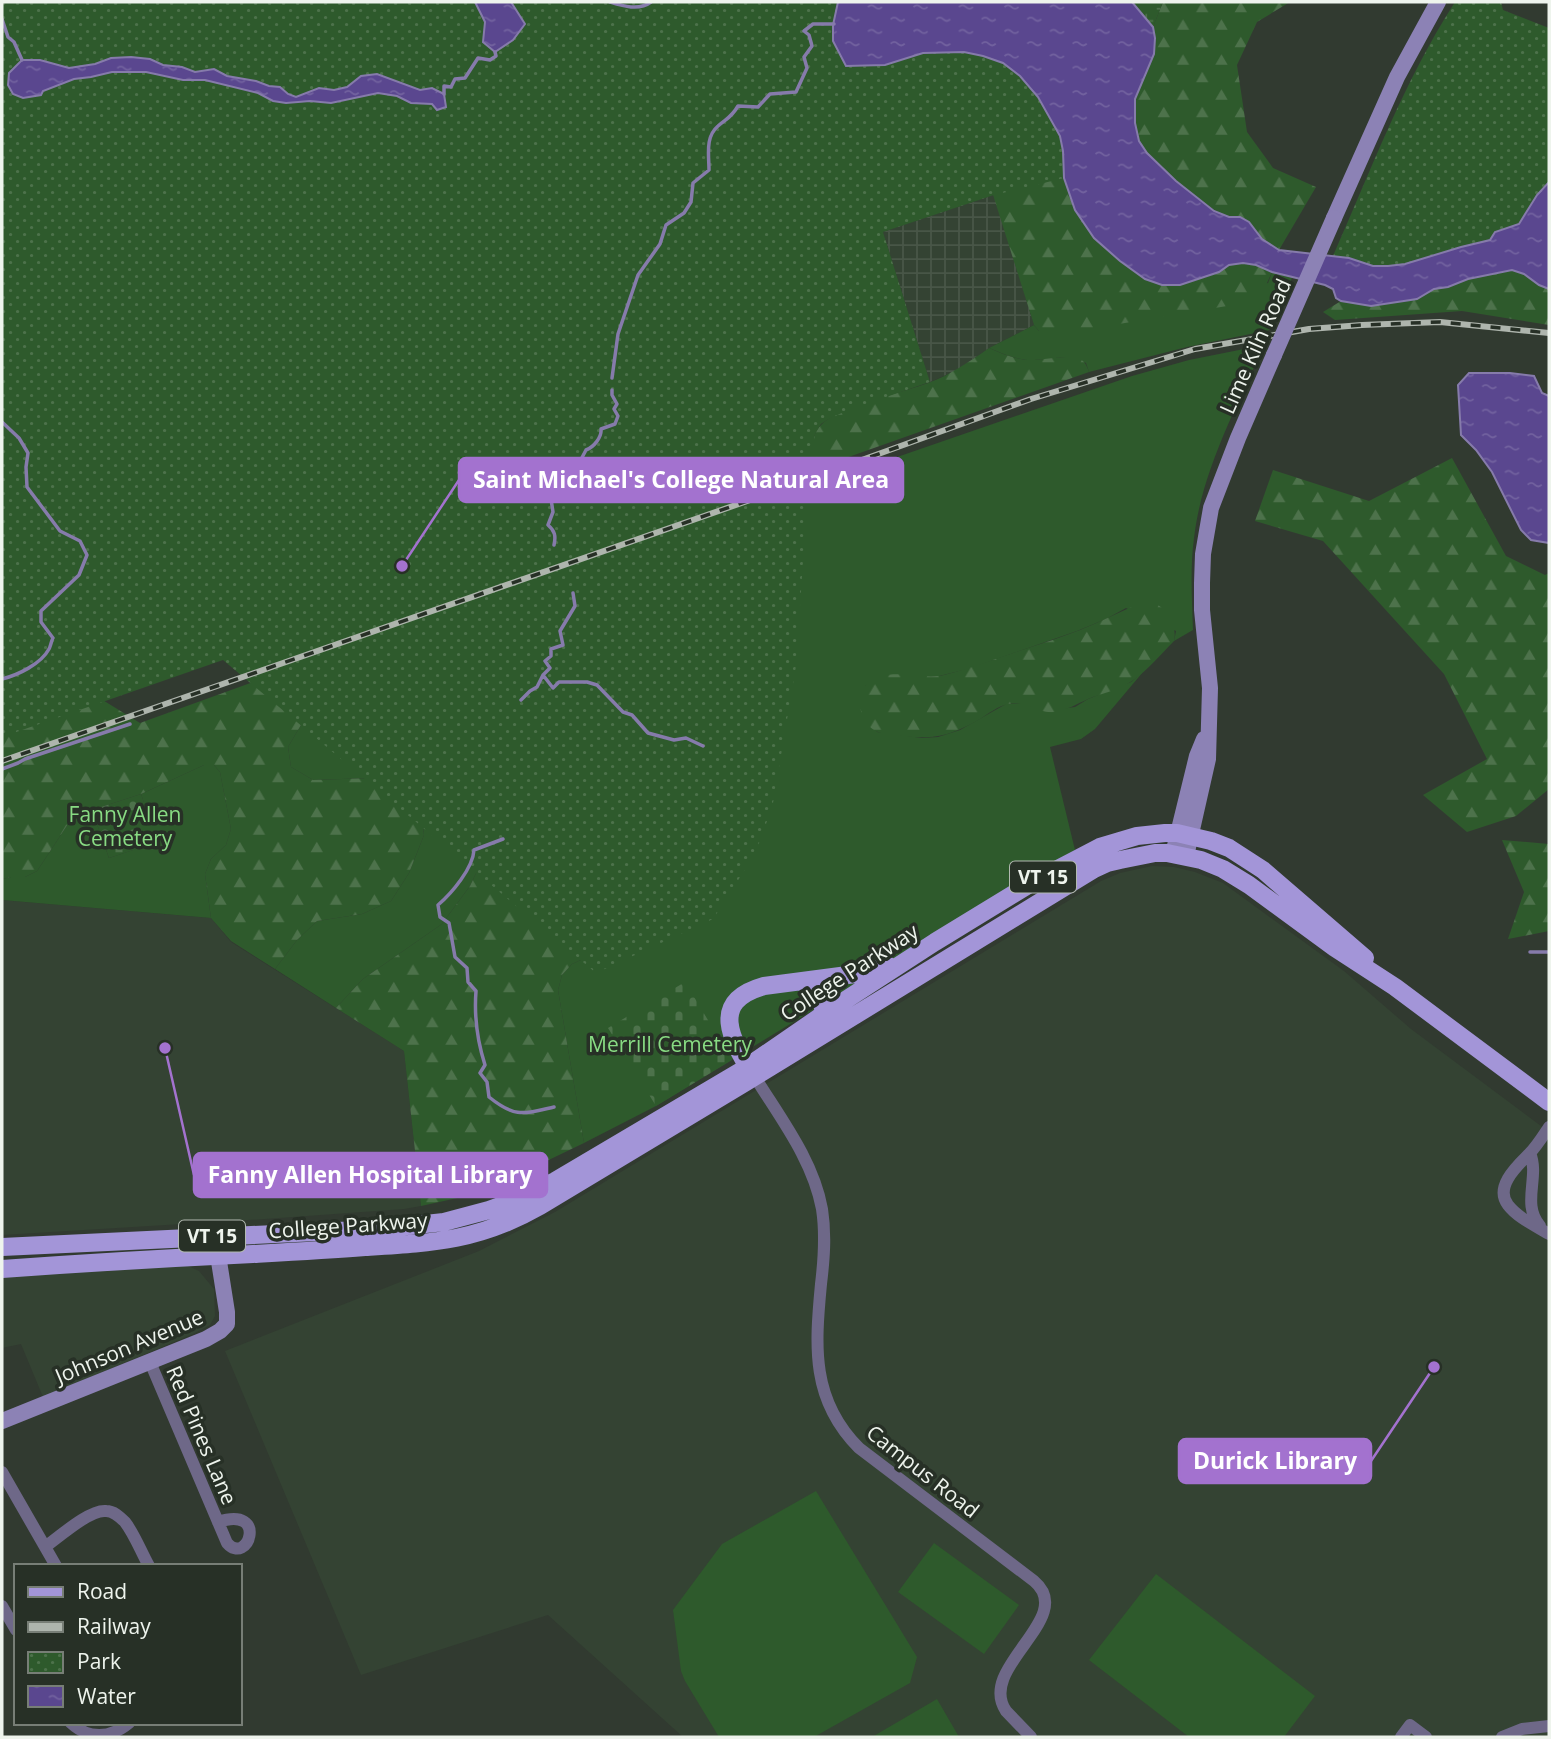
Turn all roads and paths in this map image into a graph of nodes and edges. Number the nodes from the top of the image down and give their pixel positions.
1 (1438, 2) edge
2 (1184, 834) junction
3 (1180, 855) junction
4 (908, 959) junction
5 (803, 982) junction
6 (1395, 986) junction
7 (824, 1014) junction
8 (825, 1033) junction
9 (751, 1072) junction
10 (1549, 1102) edge
11 (1549, 1127) edge
12 (1530, 1153) junction
13 (215, 1236) junction
14 (91, 1242) junction
15 (2, 1247) edge
16 (218, 1256) junction
17 (81, 1263) junction
18 (2, 1269) edge
19 (150, 1362) junction
20 (2, 1421) edge
21 (2, 1472) edge
22 (218, 1522) dead end
23 (45, 1546) junction
24 (55, 1564) edge
25 (148, 1564) edge
26 (2, 1606) edge
27 (14, 1627) edge
28 (72, 1725) edge
29 (127, 1725) edge
30 (1549, 1726) edge
31 (1031, 1737) edge
32 (1401, 1737) edge
33 (1426, 1737) edge
34 (1502, 1737) edge

1 - 2 main road, Lime Kiln Road, bridge
2 - 3 main road, Lime Kiln Road
2 - 4 main road, College Parkway / VT 15
2 - 6 main road, College Parkway / VT 15
3 - 6 main road, College Parkway / VT 15
3 - 8 main road, College Parkway / VT 15
4 - 5 main road
4 - 7 main road, College Parkway / VT 15
5 - 7 main road
5 - 9 main road
6 - 10 main road, College Parkway / VT 15
7 - 8 main road
7 - 9 main road, College Parkway / VT 15
8 - 9 main road, College Parkway / VT 15
9 - 13 main road, College Parkway / VT 15
9 - 16 main road, College Parkway / VT 15
9 - 31 street, Campus Road
11 - 12 street
12 - 12 street
13 - 14 main road, College Parkway / VT 15
13 - 16 main road, Johnson Avenue
14 - 15 main road, College Parkway / VT 15
14 - 17 main road
16 - 17 main road, College Parkway / VT 15
16 - 19 main road, Johnson Avenue
17 - 18 main road, College Parkway / VT 15
19 - 20 main road, Johnson Avenue
19 - 22 street, Red Pines Lane
21 - 23 street
23 - 24 street
23 - 25 street
26 - 27 street
28 - 29 street
30 - 34 street
32 - 33 street

